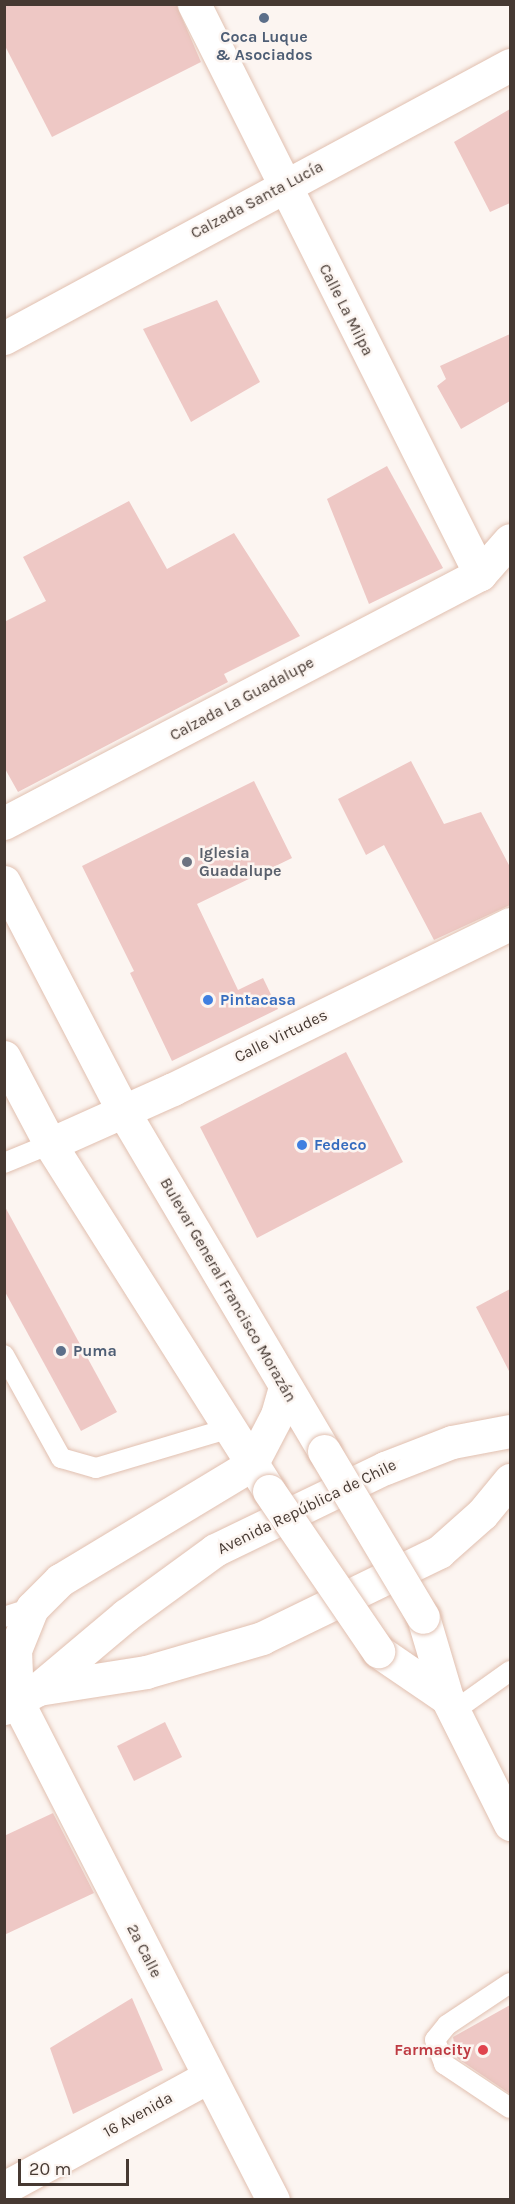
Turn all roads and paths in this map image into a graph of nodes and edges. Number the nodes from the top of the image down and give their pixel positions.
1 (194, 4) edge
2 (510, 65) edge
3 (282, 186) junction
4 (4, 338) edge
5 (510, 540) edge
6 (480, 574) junction
7 (4, 823) edge
8 (4, 882) edge
9 (510, 924) edge
10 (4, 1056) edge
11 (123, 1110) junction
12 (50, 1144) junction
13 (4, 1164) edge
14 (4, 1355) edge
15 (285, 1387) junction
16 (227, 1429) junction
17 (510, 1431) edge
18 (251, 1465) junction
19 (510, 1480) edge
20 (18, 1612) edge
21 (510, 1671) edge
22 (20, 1699) edge
23 (451, 1704) junction
24 (510, 1824) edge
25 (510, 1983) edge
26 (208, 2077) junction
27 (510, 2108) edge
28 (4, 2188) edge
29 (273, 2199) edge

1 - 3 street, Calle La Milpa
2 - 3 street, Calzada Santa Lucía
3 - 4 street, Calzada Santa Lucía
3 - 6 street, Calle La Milpa
5 - 6 street
6 - 7 street, Calzada La Guadalupe
8 - 11 street, Bulevar General Francisco Morazán
9 - 11 street, Calle Virtudes
10 - 12 street, Bulevar General Francisco Morazán
11 - 12 street, Calle Virtudes
11 - 15 street, Bulevar General Francisco Morazán
12 - 13 lane
12 - 16 street, Bulevar General Francisco Morazán
14 - 16 lane
15 - 18 street
15 - 23 street, Bulevar General Francisco Morazán, bridge
16 - 18 street, Bulevar General Francisco Morazán
17 - 22 street, Avenida República de Chile
18 - 20 street
18 - 23 street, Bulevar General Francisco Morazán, bridge
19 - 22 street
20 - 22 street
21 - 23 lane
22 - 26 street, 2a Calle
23 - 24 street, Bulevar General Francisco Morazán
25 - 27 lane
26 - 28 street, 16 Avenida
26 - 29 street, 2a Calle

